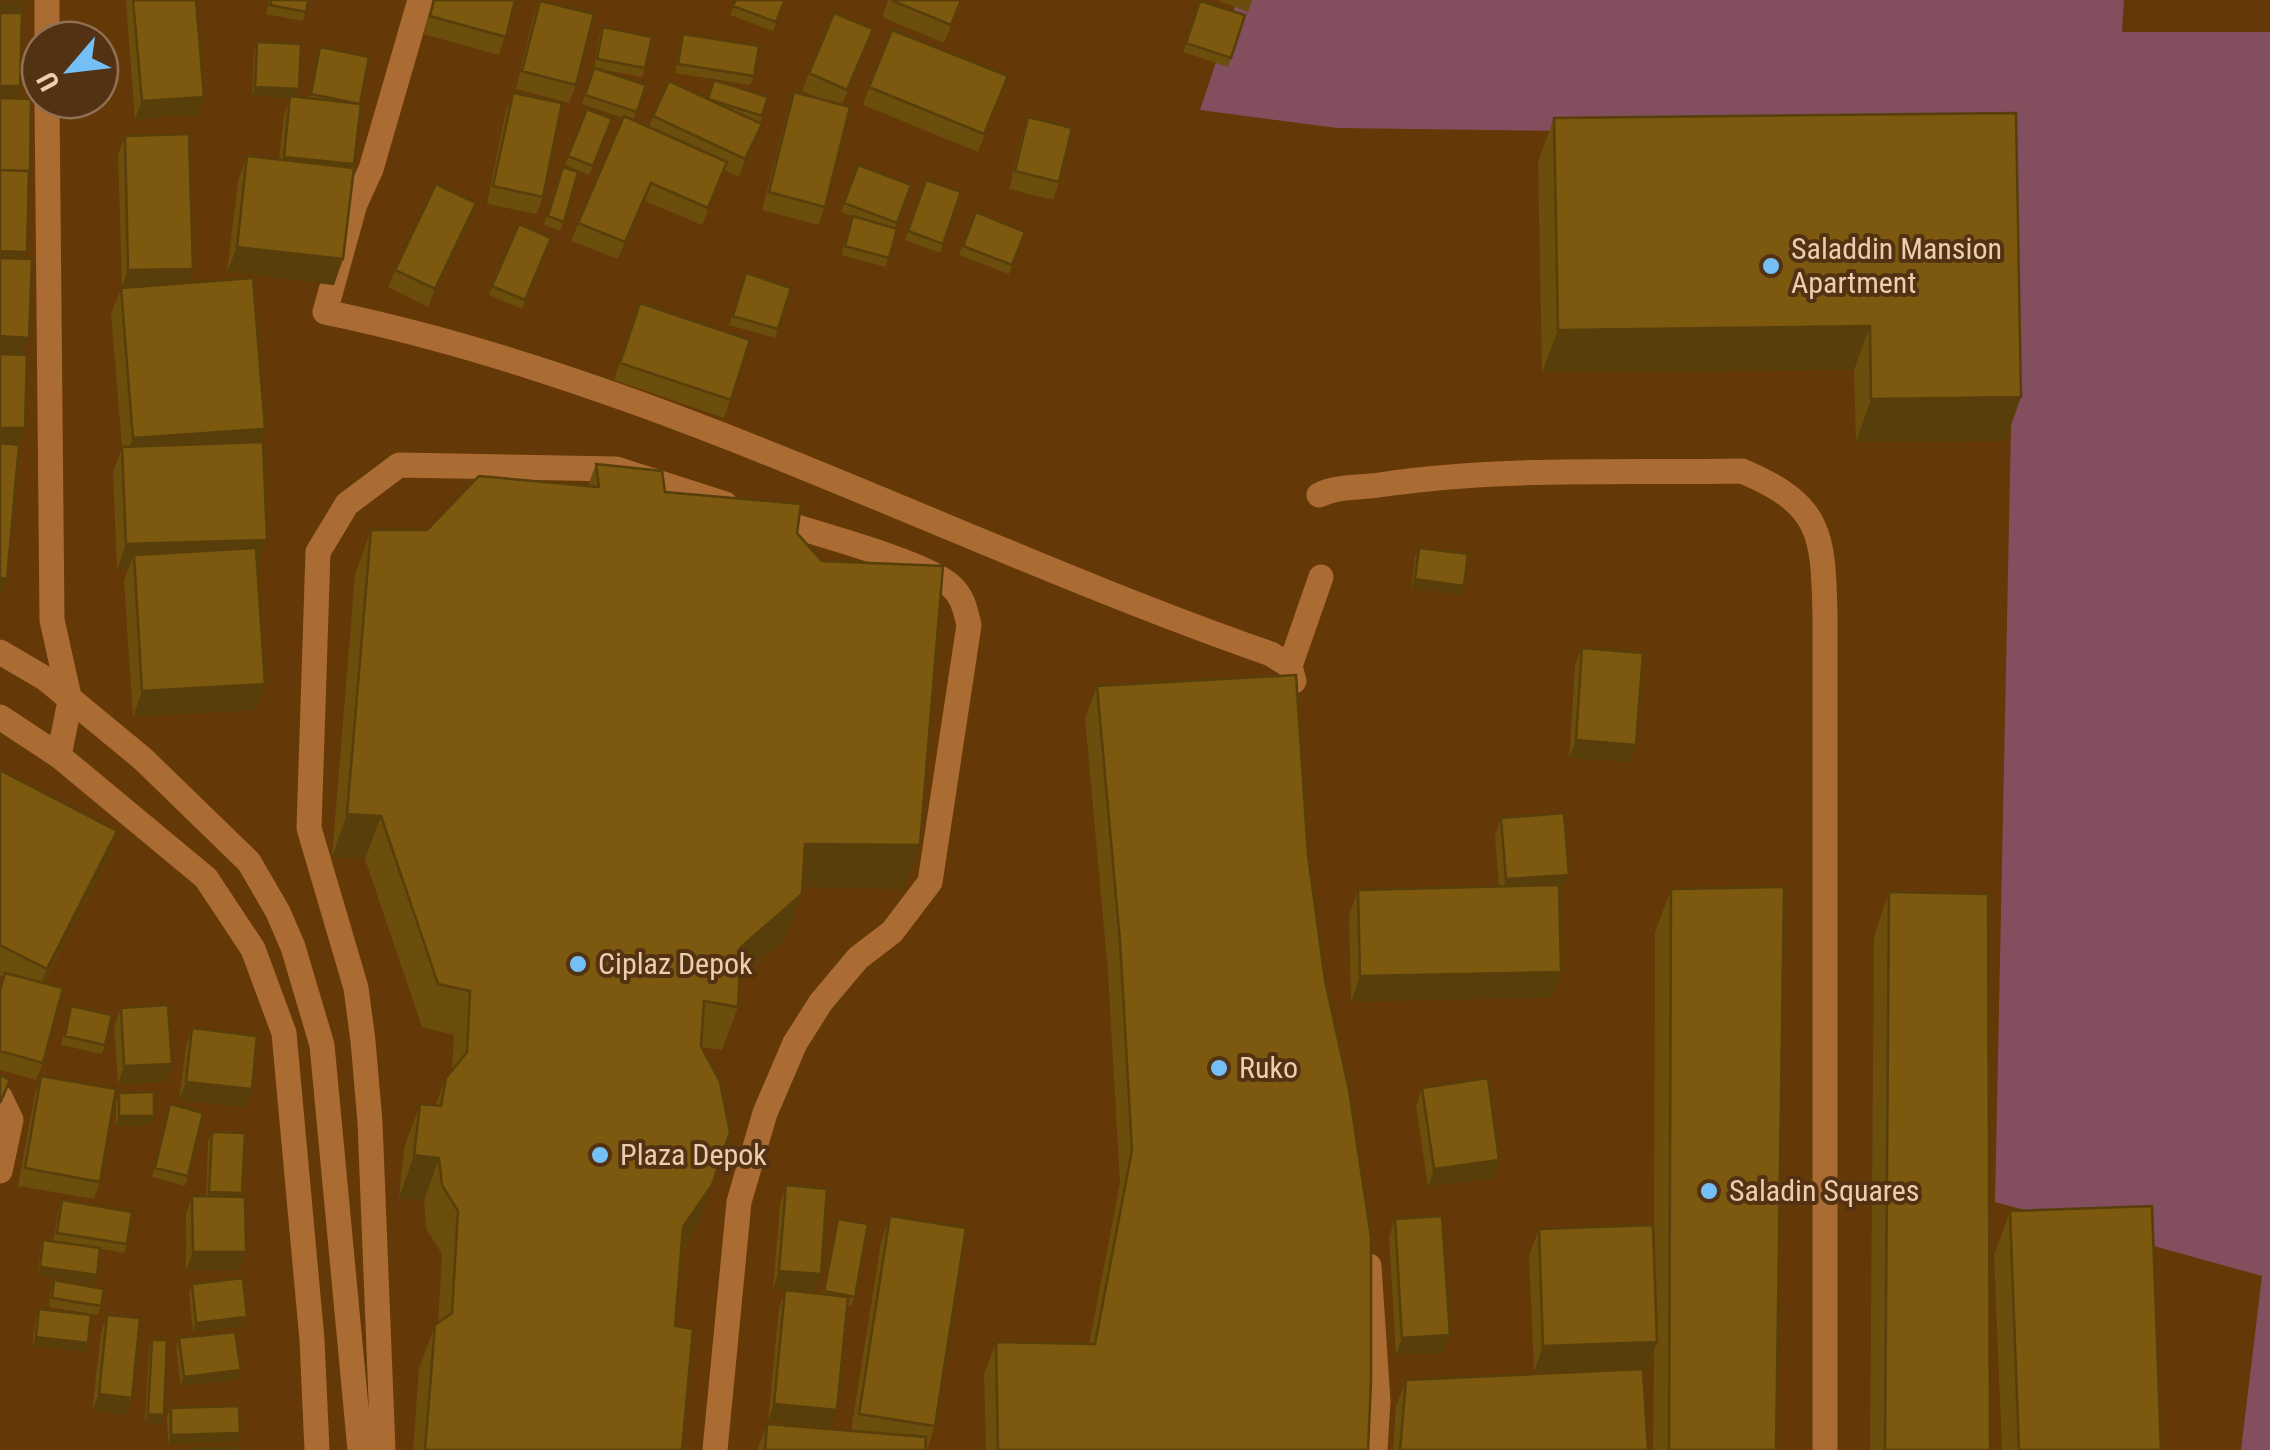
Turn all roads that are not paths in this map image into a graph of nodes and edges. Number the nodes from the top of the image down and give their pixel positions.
1 (420, 0) edge
2 (47, 120) edge
3 (1319, 494) dead end
4 (1321, 577) dead end
5 (0, 652) edge
6 (1290, 666) junction
7 (1294, 696) edge
8 (70, 701) junction
9 (0, 717) edge
10 (59, 756) junction
11 (272, 994) junction
12 (310, 995) junction
13 (0, 1097) edge
14 (0, 1171) edge
15 (1367, 1244) edge
16 (317, 1450) edge
17 (360, 1450) edge
18 (383, 1450) edge
19 (715, 1450) edge
20 (1375, 1450) edge
21 (1826, 1450) edge

1 - 6 street
2 - 8 street
3 - 21 street
4 - 6 street
5 - 8 street
6 - 7 street
8 - 10 street
8 - 12 street
9 - 10 street
10 - 11 street
11 - 12 street
11 - 16 street
12 - 17 street
13 - 14 street
15 - 20 street
18 - 19 street

